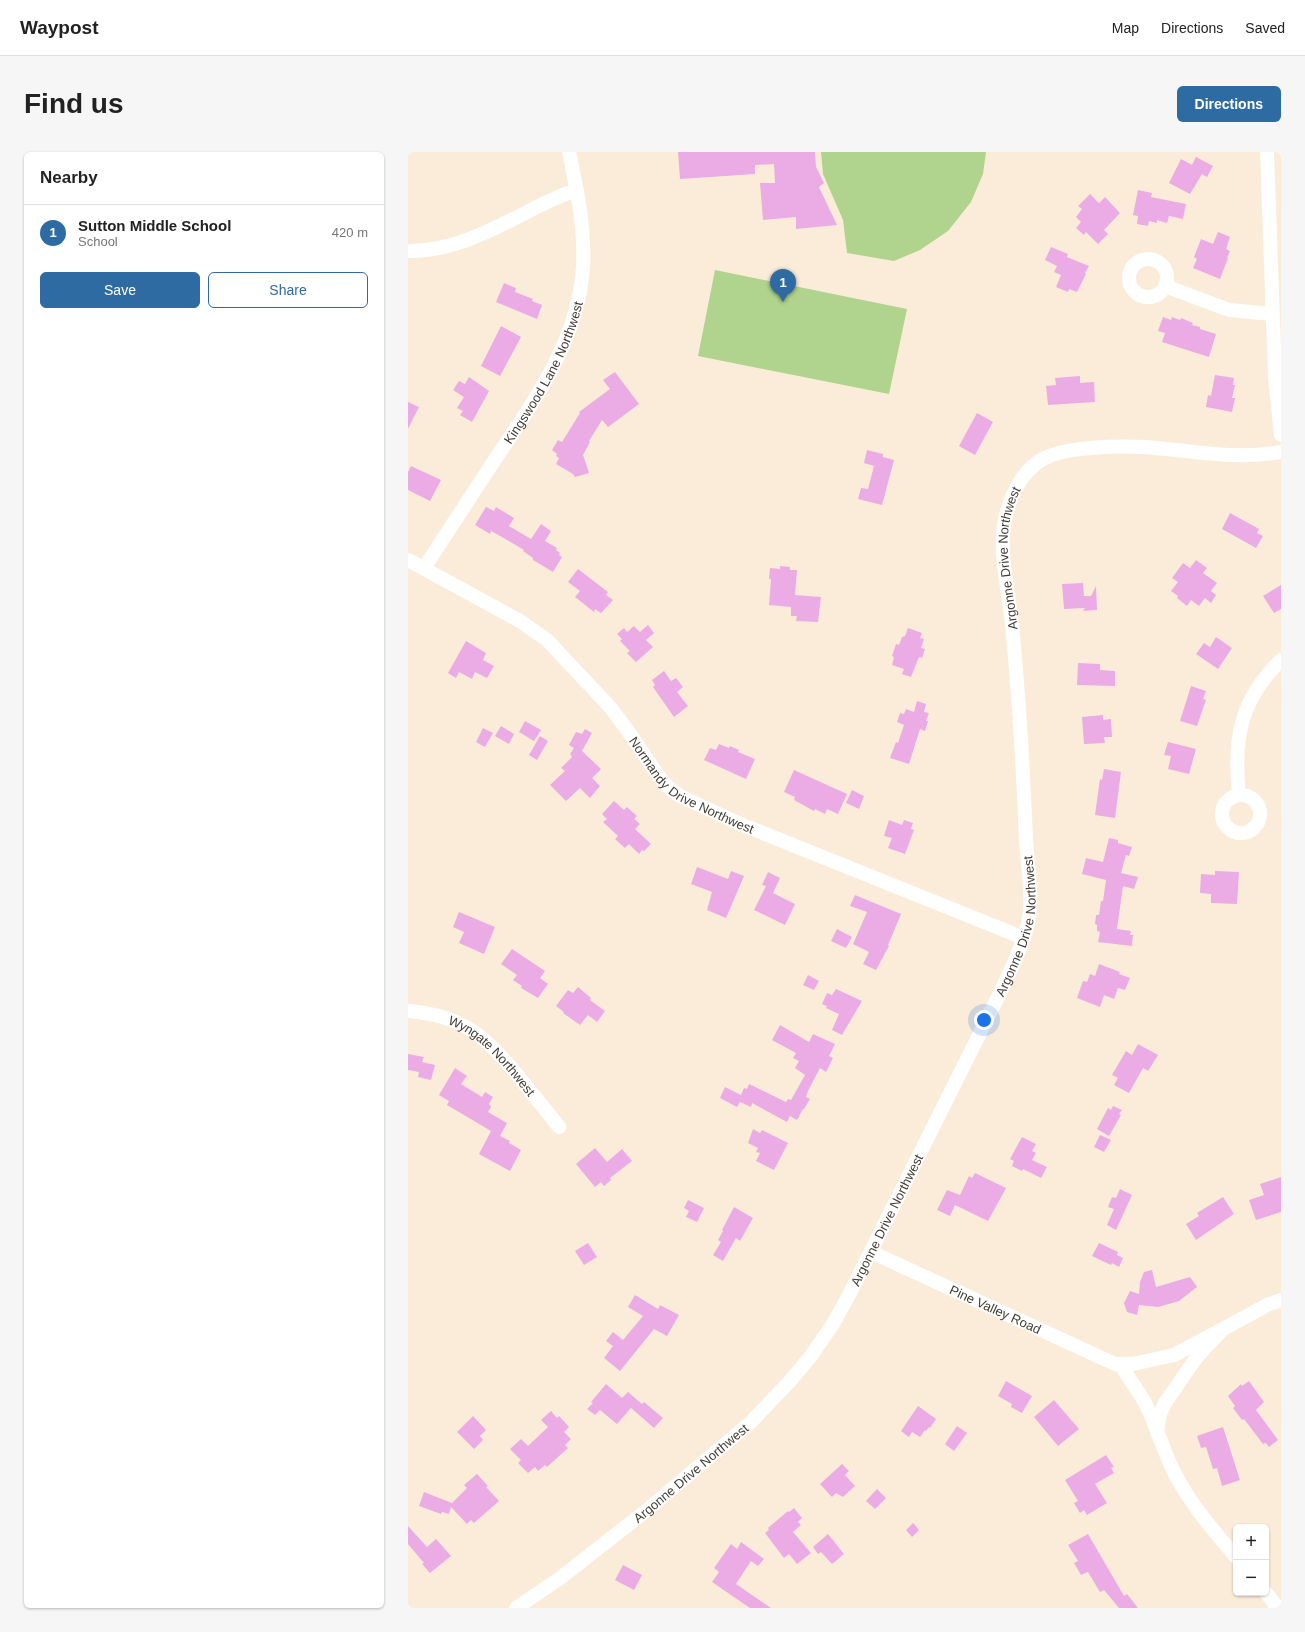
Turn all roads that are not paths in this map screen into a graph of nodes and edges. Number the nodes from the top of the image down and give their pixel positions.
1 (569, 152) edge
2 (1267, 152) edge
3 (577, 190) junction
4 (408, 251) edge
5 (1165, 286) dead end
6 (1272, 314) junction
7 (1281, 436) edge
8 (1281, 452) edge
9 (408, 560) edge
10 (424, 568) junction
11 (1281, 660) edge
12 (1239, 794) dead end
13 (1024, 938) junction
14 (408, 1011) edge
15 (559, 1127) dead end
16 (871, 1252) junction
17 (1281, 1300) edge
18 (1223, 1329) junction
19 (1122, 1365) junction
20 (1157, 1432) junction
21 (1233, 1553) edge
22 (1268, 1596) edge
23 (516, 1608) edge
24 (1278, 1608) edge

1 - 3 street, Kingswood Lane Northwest
2 - 6 street
3 - 4 street
3 - 10 street, Kingswood Lane Northwest
5 - 6 street
6 - 7 street
8 - 13 street, Argonne Drive Northwest
9 - 10 street, Normandy Drive Northwest
10 - 13 street, Normandy Drive Northwest
11 - 12 street
13 - 16 street, Argonne Drive Northwest
14 - 15 street, Wyngate Northwest
16 - 19 street, Pine Valley Road
16 - 23 street, Argonne Drive Northwest
17 - 18 street
18 - 19 street
18 - 20 street
19 - 20 street
20 - 21 street
22 - 24 street

